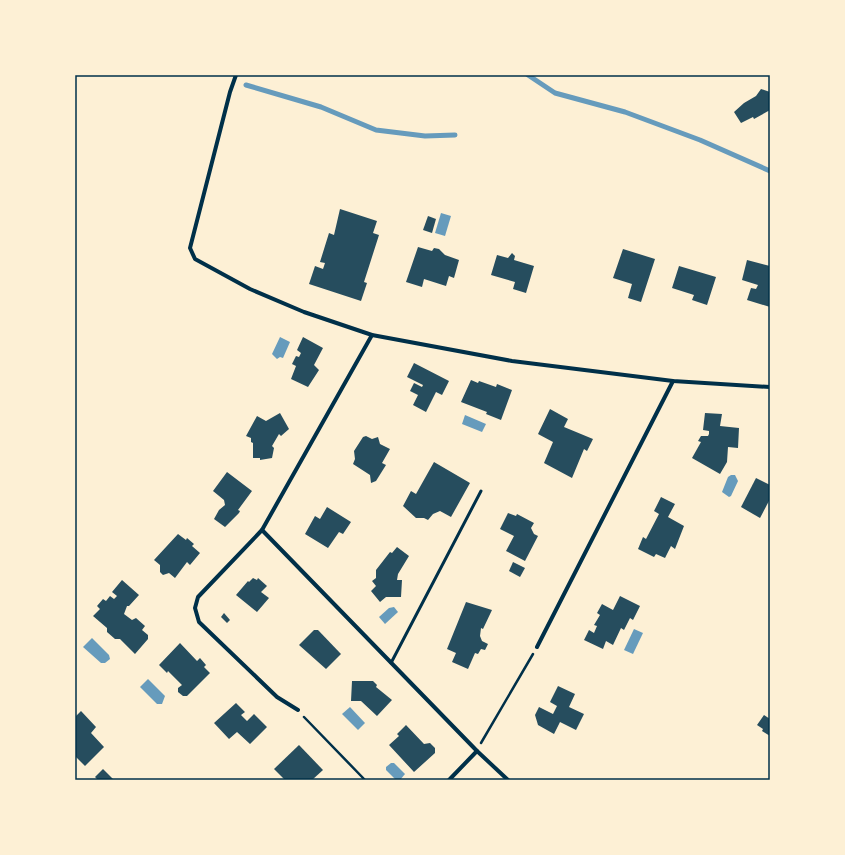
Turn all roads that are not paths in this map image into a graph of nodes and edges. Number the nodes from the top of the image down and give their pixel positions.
1 (236, 75) edge
2 (372, 335) junction
3 (672, 381) junction
4 (770, 387) edge
5 (481, 491) dead end
6 (262, 530) junction
7 (537, 647) road end
8 (391, 663) junction
9 (298, 710) road end
10 (477, 751) junction
11 (449, 780) edge
12 (508, 780) edge

1 - 2 street
2 - 3 street
2 - 6 street
3 - 4 street
3 - 7 street
5 - 8 lane
6 - 8 street
6 - 9 street
8 - 10 street
10 - 11 street
10 - 12 street

